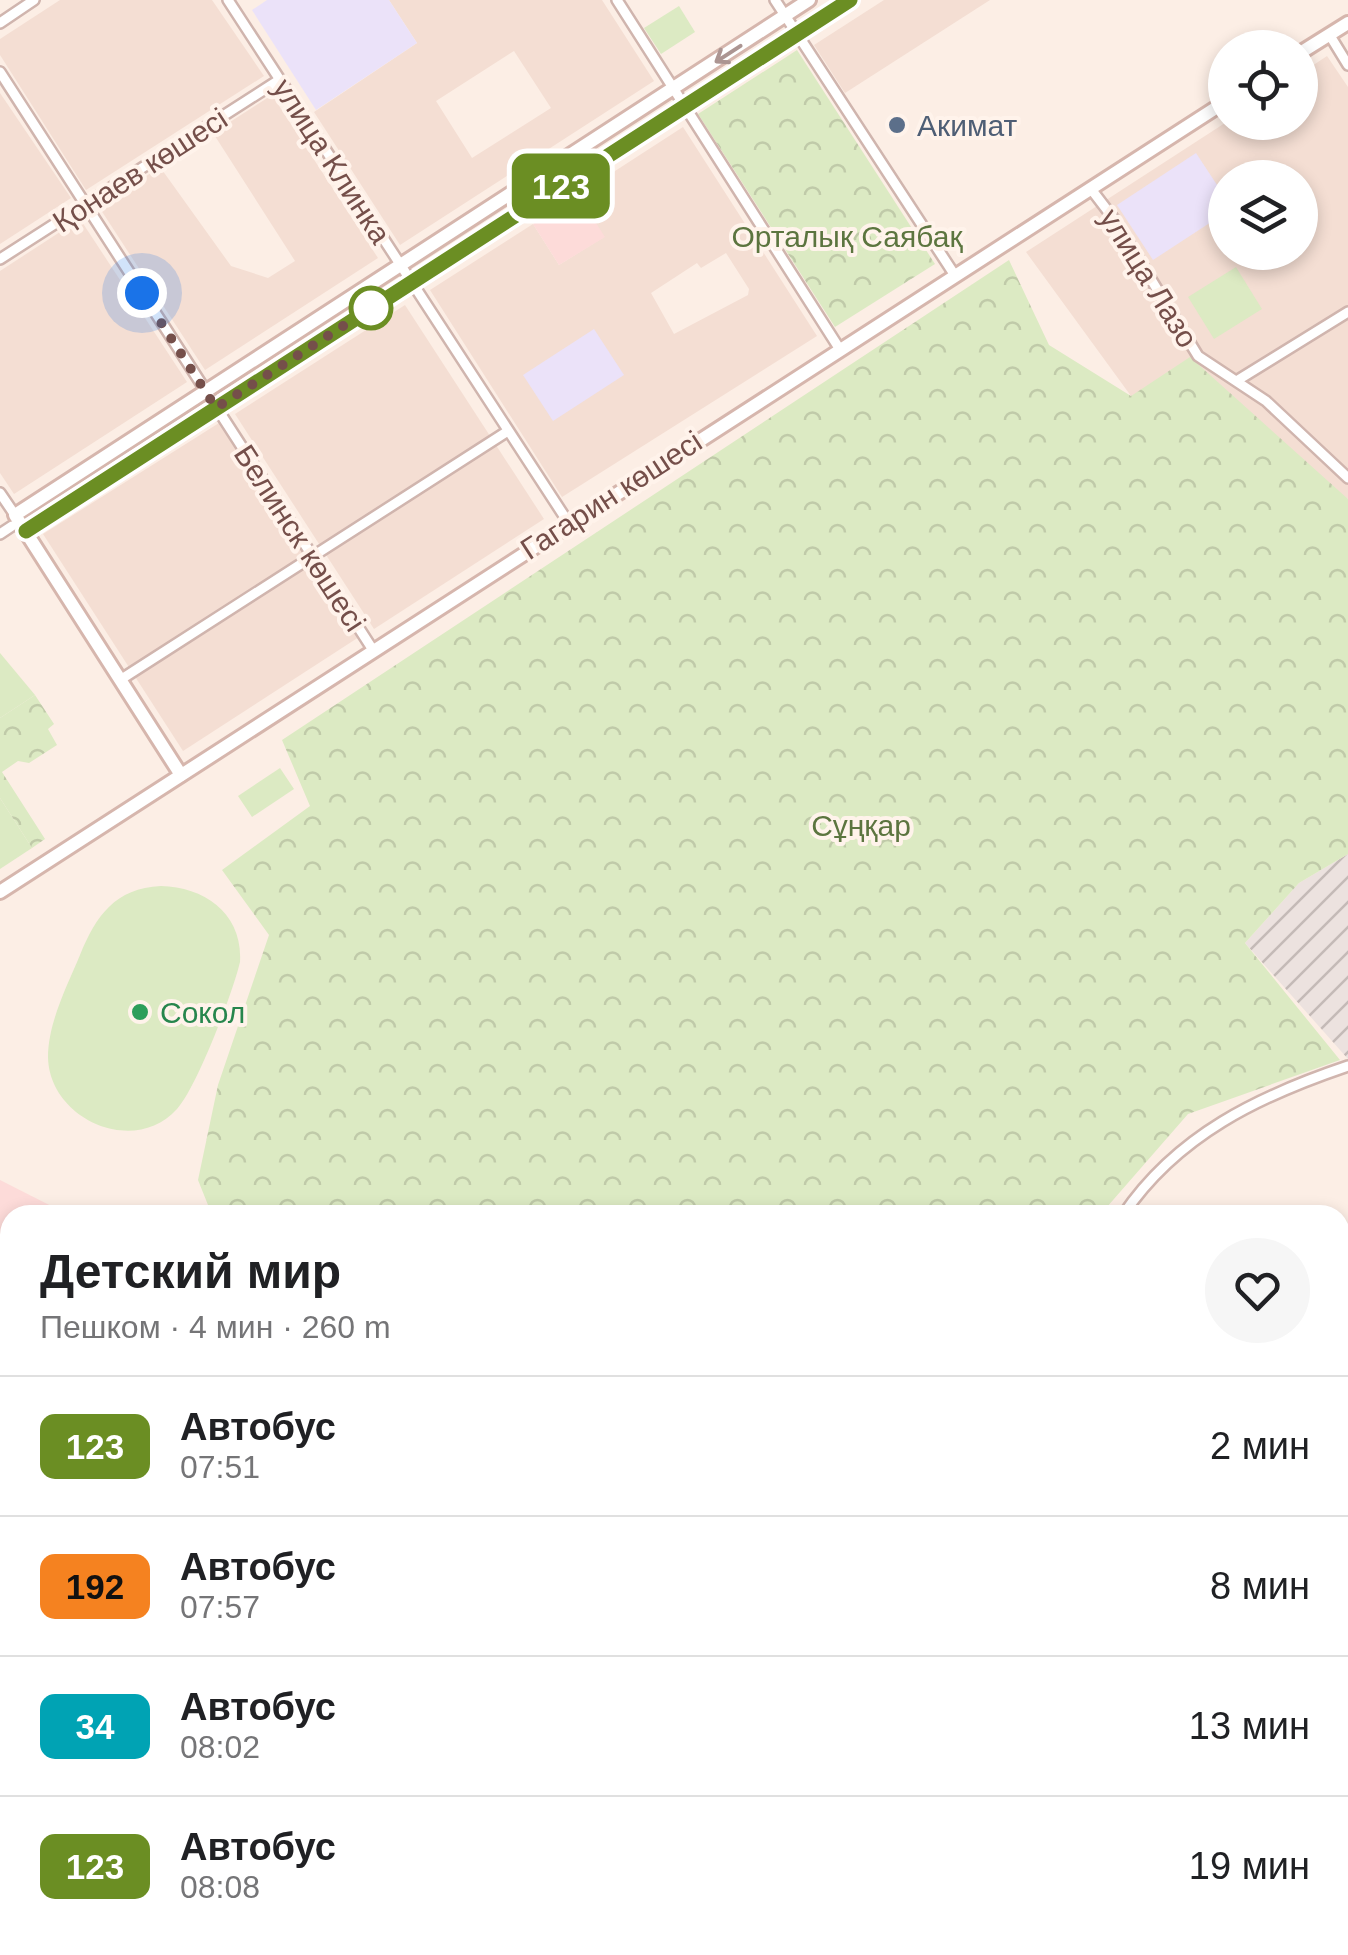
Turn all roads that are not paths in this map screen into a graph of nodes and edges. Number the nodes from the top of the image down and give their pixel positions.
1 (34, 0) edge
2 (228, 0) edge
3 (617, 0) edge
4 (775, 0) edge
5 (810, 0) edge
6 (850, 0) edge
7 (785, 16) junction
8 (1348, 22) edge
9 (0, 23) edge
10 (797, 34) junction
11 (1329, 34) junction
12 (1318, 41) edge
13 (1348, 65) edge
14 (0, 72) edge
15 (279, 80) junction
16 (674, 89) junction
17 (686, 106) junction
18 (1208, 113) edge
19 (1090, 189) junction
20 (84, 205) junction
21 (0, 259) edge
22 (402, 268) junction
23 (954, 274) junction
24 (411, 283) junction
25 (1348, 312) edge
26 (838, 348) junction
27 (1238, 380) junction
28 (207, 394) junction
29 (216, 408) junction
30 (508, 431) junction
31 (1348, 478) edge
32 (0, 492) edge
33 (568, 522) junction
34 (18, 524) junction
35 (0, 534) edge
36 (312, 557) junction
37 (373, 650) junction
38 (120, 680) junction
39 (182, 775) junction
40 (0, 892) edge
41 (1348, 1066) edge
42 (1133, 1205) edge

1 - 9 street
2 - 15 street, улица Клинка
3 - 16 street
4 - 7 street
5 - 7 street
6 - 10 street
7 - 10 street
7 -> 16 street
8 - 11 street
10 - 17 street
10 - 23 street
11 - 12 street
11 - 13 street
14 - 20 street, Белинск көшесі
15 - 20 street, Қонаев көшесі
15 - 22 street, улица Клинка
16 - 17 street
16 - 22 street
17 - 24 street
17 - 26 street
18 - 19 street, Гагарин көшесі
19 - 23 street, Гагарин көшесі
19 - 27 street, улица Лазо
20 - 21 street, Қонаев көшесі
20 - 28 street, Белинск көшесі
22 - 24 street, улица Клинка
22 - 28 street
23 - 26 street, Гагарин көшесі
24 - 29 street
24 - 30 street, улица Клинка
25 - 27 street
26 - 33 street, Гагарин көшесі
27 - 31 street, улица Лазо
28 - 29 street, Белинск көшесі
28 - 34 street
29 - 34 street
29 - 36 street, Белинск көшесі
30 - 33 street, улица Клинка
30 - 36 street
32 - 34 street
33 - 37 street, Гагарин көшесі
34 - 35 street
34 - 38 street
36 - 37 street, Белинск көшесі
36 - 38 street
37 - 39 street, Гагарин көшесі
38 - 39 street
39 - 40 street, Гагарин көшесі
41 - 42 street

